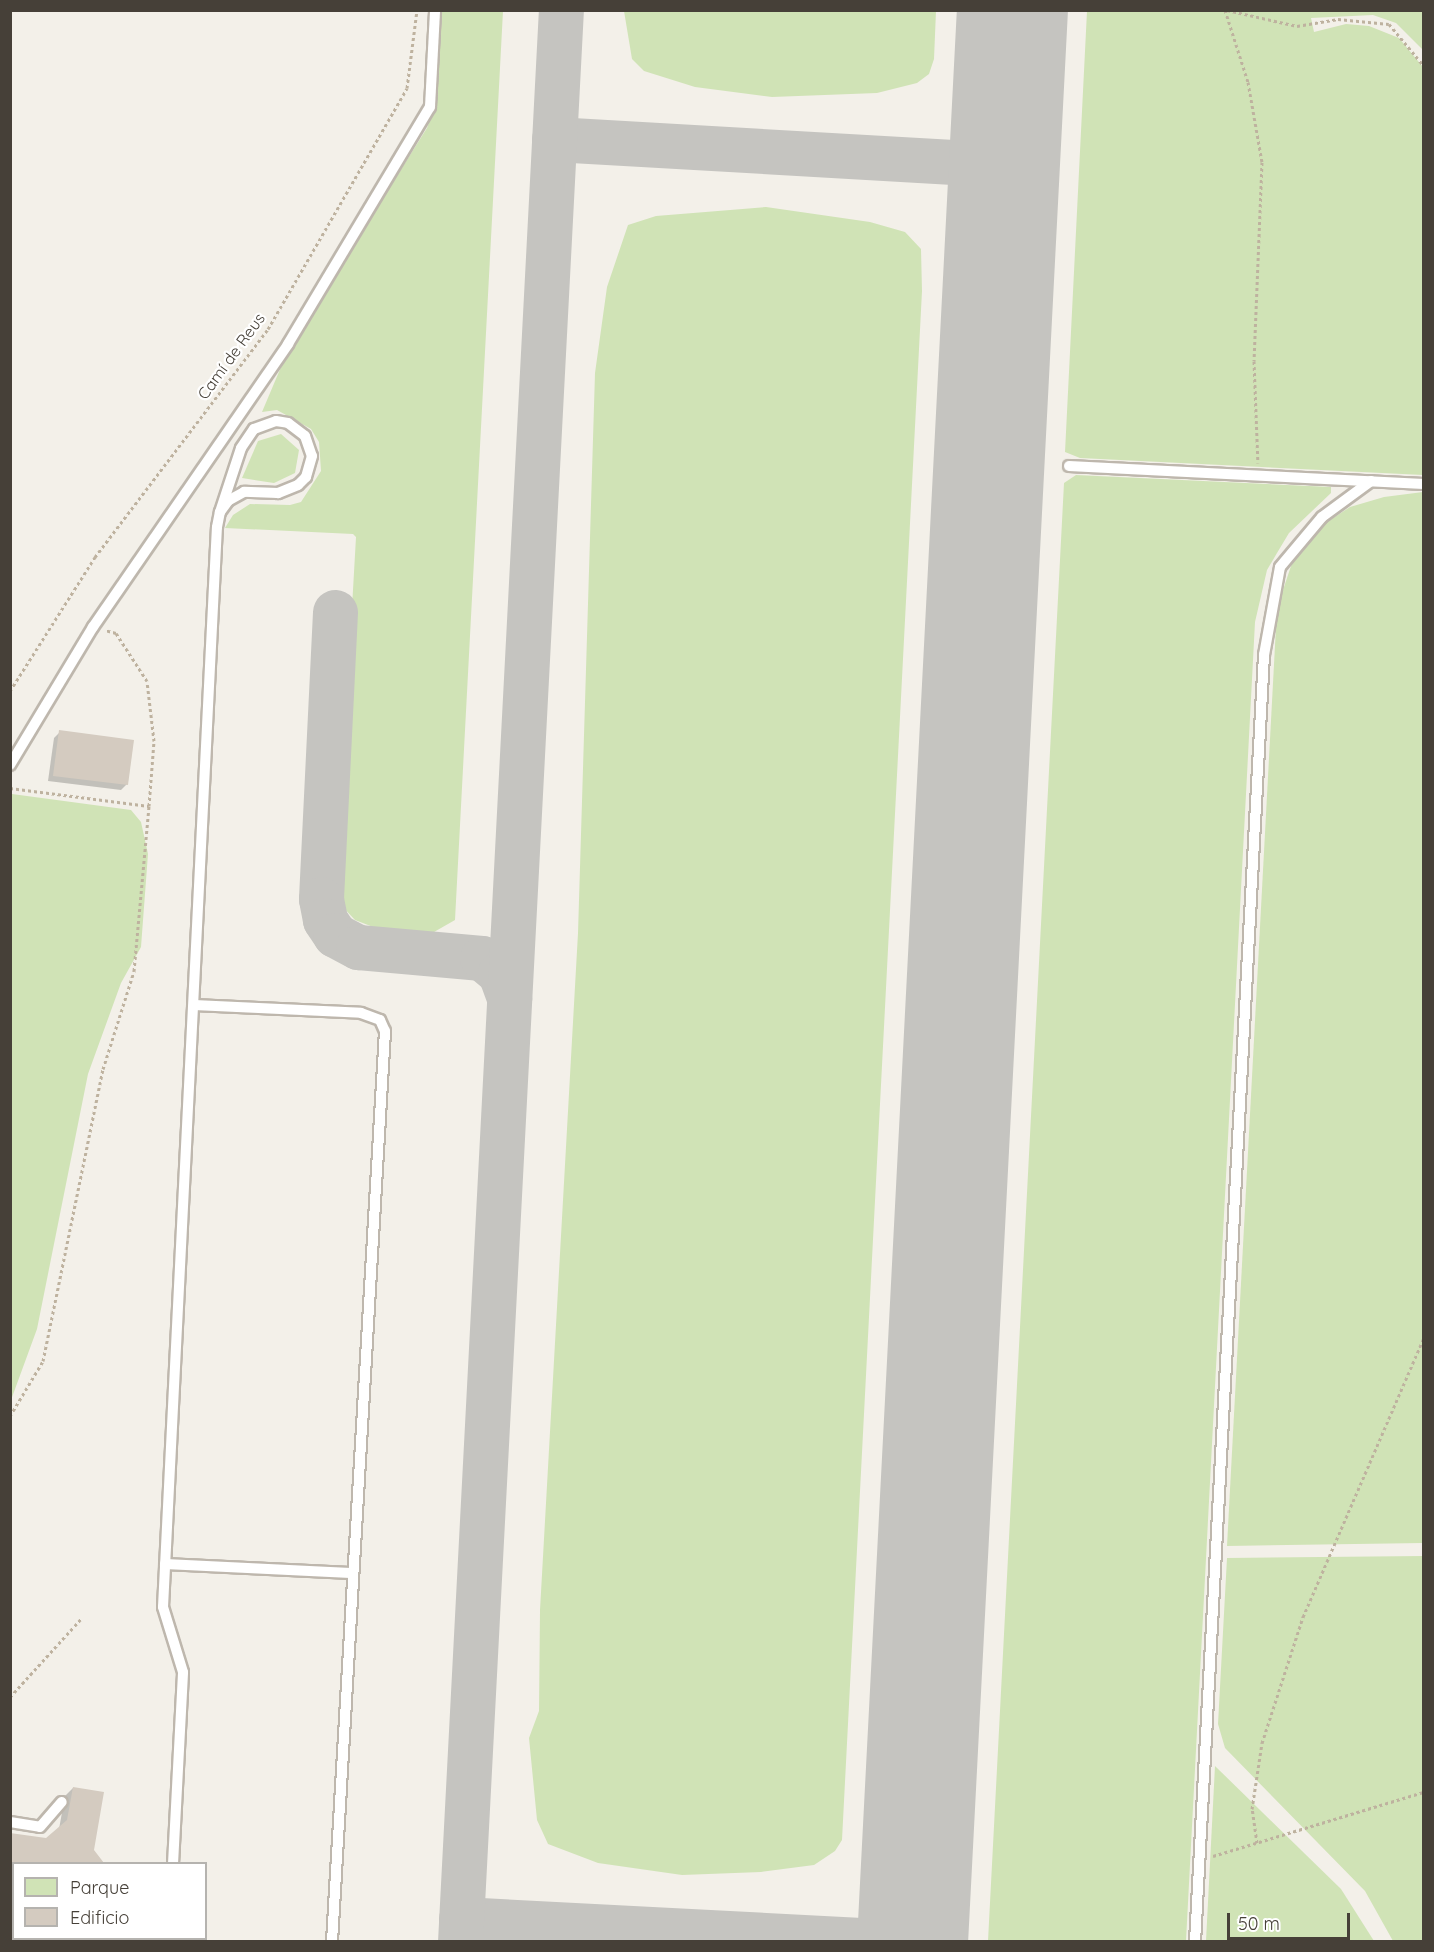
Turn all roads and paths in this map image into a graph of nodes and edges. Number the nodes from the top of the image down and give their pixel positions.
1 (417, 10) edge
2 (435, 10) edge
3 (1226, 10) edge
4 (1424, 66) edge
5 (1069, 466) dead end
6 (1259, 476) junction
7 (1371, 481) junction
8 (1424, 484) edge
9 (220, 512) junction
10 (93, 627) junction
11 (10, 692) edge
12 (10, 765) edge
13 (10, 788) edge
14 (148, 806) junction
15 (194, 1005) junction
16 (1424, 1338) edge
17 (10, 1416) edge
18 (165, 1564) junction
19 (351, 1573) junction
20 (81, 1619) dead end
21 (10, 1697) edge
22 (1424, 1792) edge
23 (62, 1802) dead end
24 (10, 1822) edge
25 (1257, 1843) junction
26 (1199, 1859) junction
27 (173, 1862) edge
28 (332, 1941) edge
29 (1195, 1941) edge

1 - 11 path, Camí de Reus
2 - 10 lane
3 - 4 path
3 - 6 path
5 - 6 lane
6 - 7 lane
7 - 8 lane
7 - 26 lane
9 - 9 lane
9 - 15 lane
10 - 12 lane
10 - 14 path
13 - 14 path
14 - 17 path
15 - 18 lane
15 - 19 lane
16 - 25 path
18 - 19 lane
18 - 27 lane
19 - 28 lane
20 - 21 path
22 - 25 path
23 - 24 lane
25 - 26 path
26 - 29 lane

